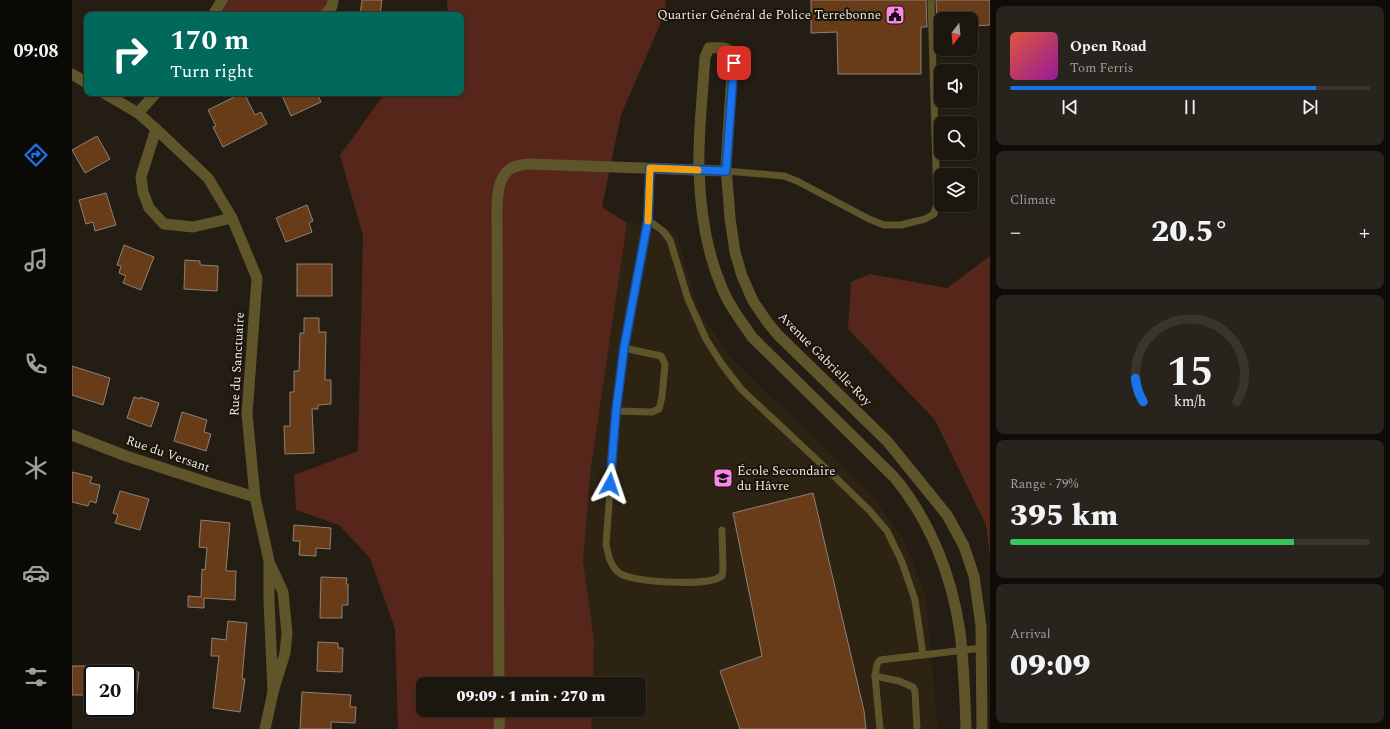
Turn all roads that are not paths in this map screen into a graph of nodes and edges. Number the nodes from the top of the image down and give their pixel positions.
1 (222, 0) edge
2 (333, 0) edge
3 (931, 0) edge
4 (215, 12) edge
5 (327, 12) edge
6 (72, 74) edge
7 (84, 81) edge
8 (109, 96) edge
9 (153, 96) edge
10 (138, 113) junction
11 (156, 129) junction
12 (650, 168) junction
13 (699, 170) junction
14 (726, 171) junction
15 (232, 218) junction
16 (648, 220) junction
17 (624, 348) junction
18 (616, 411) junction
19 (72, 435) edge
20 (256, 497) junction
21 (722, 530) dead end
22 (269, 561) junction
23 (982, 648) junction
24 (962, 650) junction
25 (923, 655) junction
26 (875, 676) junction
27 (500, 677) edge
28 (273, 692) junction
29 (500, 717) edge
30 (265, 729) edge
31 (499, 729) edge
32 (880, 729) edge
33 (917, 729) edge
34 (966, 729) edge
35 (982, 729) edge

1 - 4 street
2 - 5 street
3 - 14 lane
6 - 7 street
8 - 10 street, Rue du Sanctuaire
9 - 10 street
10 - 11 street, Rue du Sanctuaire
11 - 15 street, Rue du Sanctuaire
11 - 15 street
12 - 13 street
12 - 16 lane
12 - 27 street
13 - 14 street
13 - 14 street, Avenue Gabrielle-Roy
13 - 24 street, Avenue Gabrielle-Roy
14 - 23 street, Avenue Gabrielle-Roy
15 - 20 street, Rue du Sanctuaire
16 - 17 lane
16 - 25 lane
17 - 18 lane
17 - 18 lane
18 - 21 lane
19 - 20 street, Rue du Versant
20 - 22 street, Rue du Sanctuaire
22 - 28 street, Rue du Sanctuaire
22 - 28 street, Rue du Sanctuaire
23 - 24 lane
23 - 35 street, Avenue Gabrielle-Roy
24 - 25 lane
24 - 34 street, Avenue Gabrielle-Roy
25 - 26 lane
26 - 32 lane
26 - 33 lane
28 - 30 street, Rue du Sanctuaire
29 - 31 street

